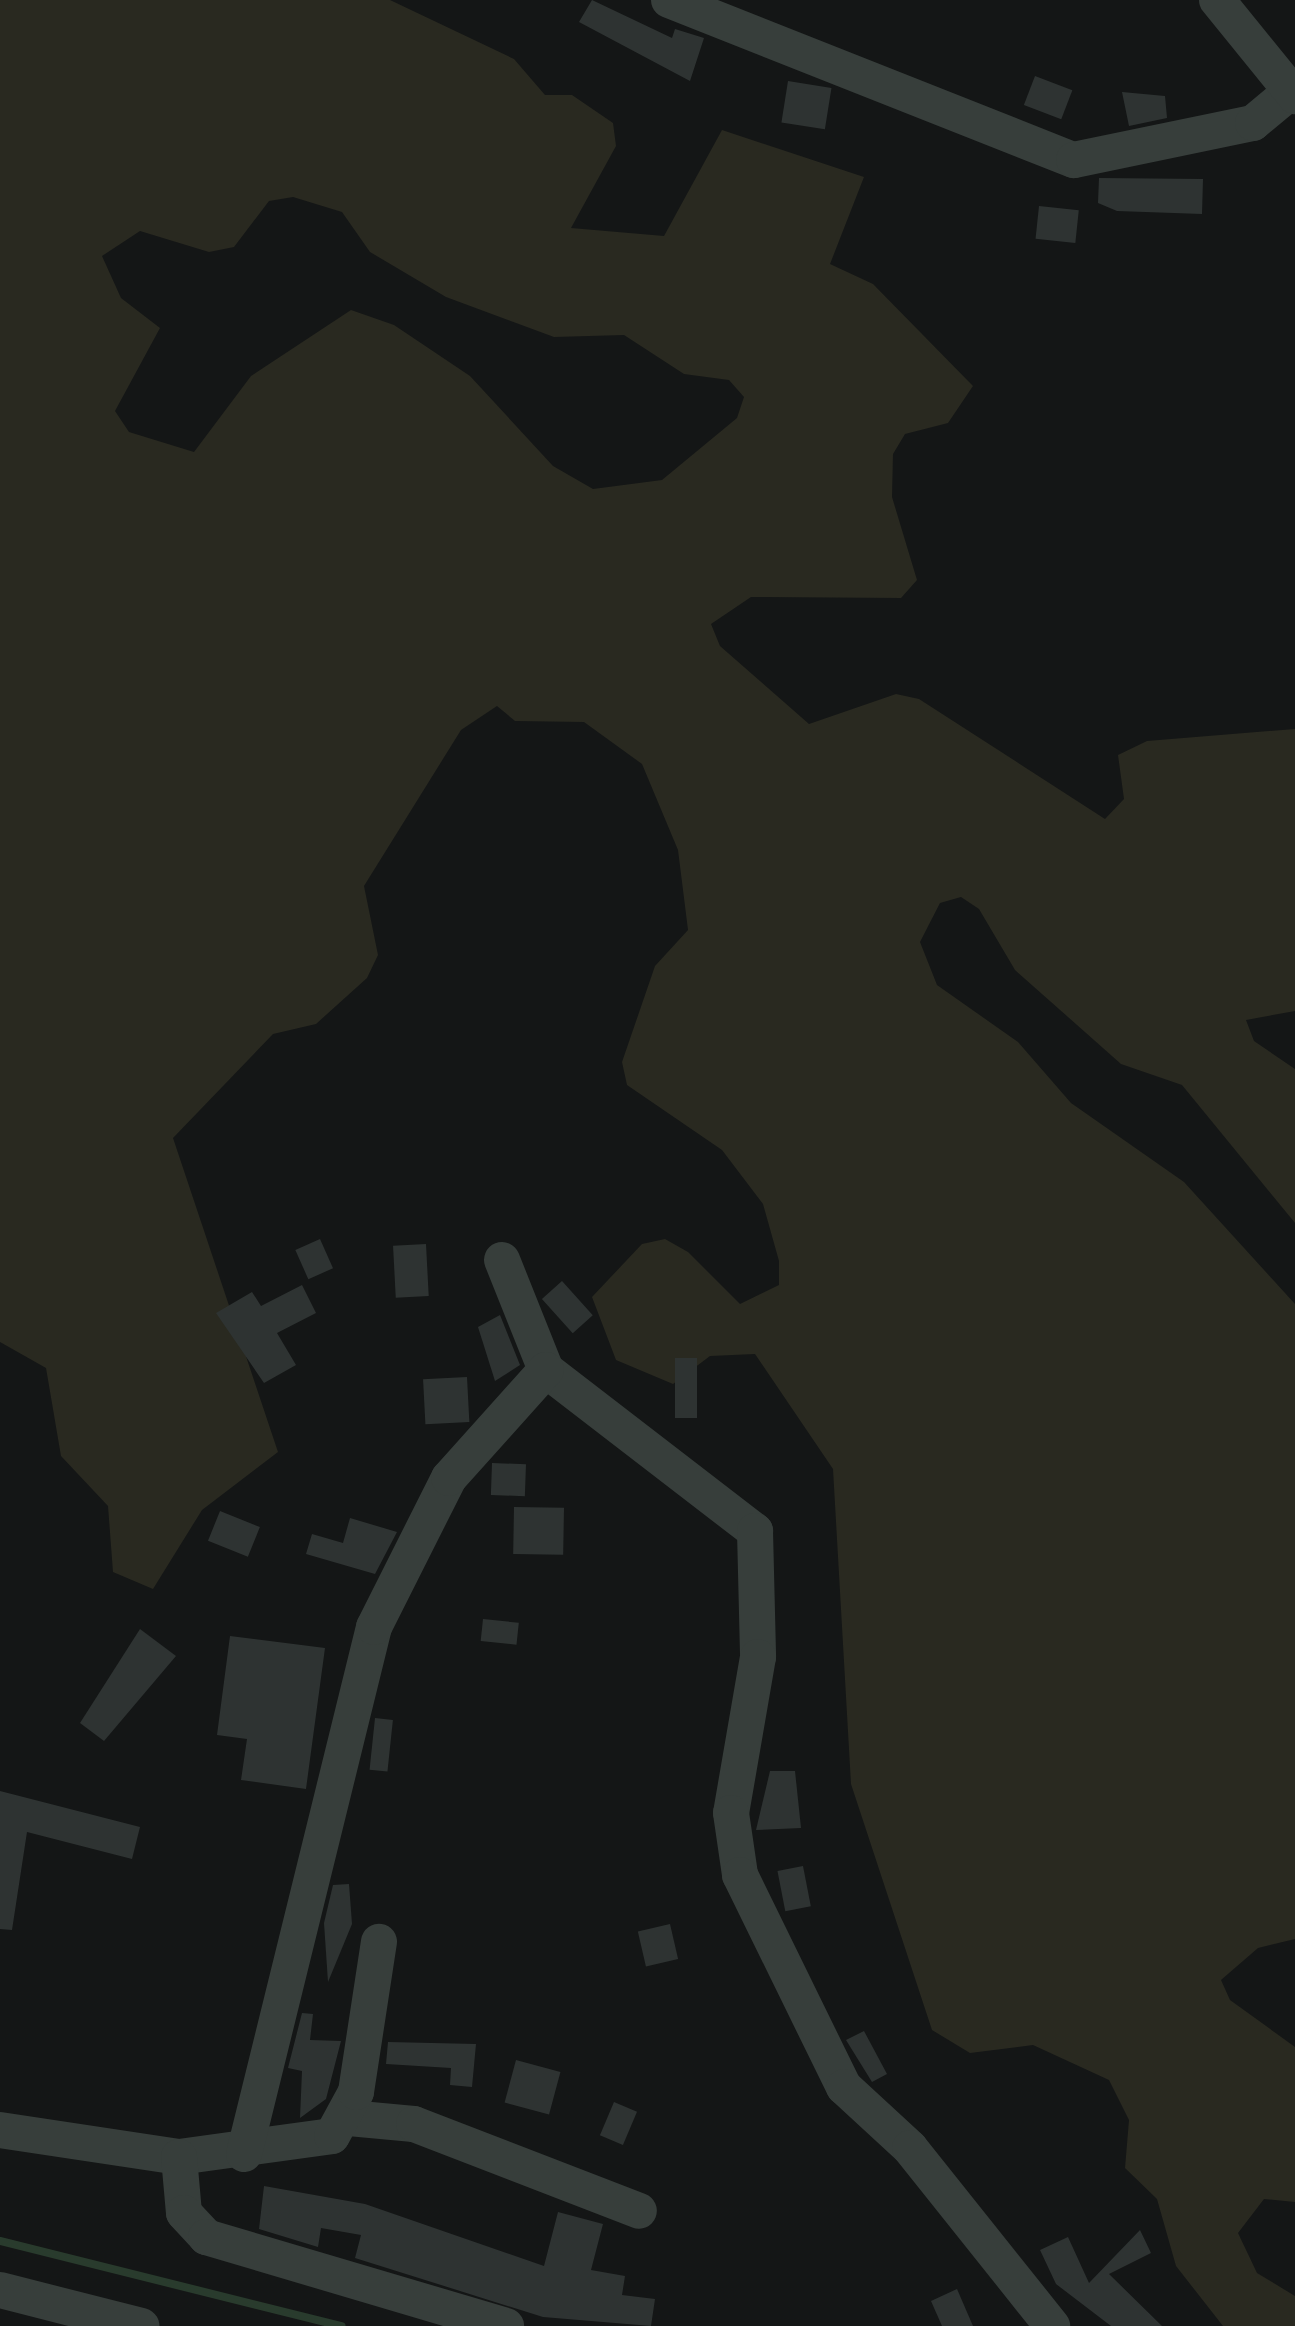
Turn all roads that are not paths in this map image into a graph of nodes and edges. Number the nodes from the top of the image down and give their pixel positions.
1 (670, 0) edge
2 (1217, 0) edge
3 (1294, 93) edge
4 (502, 1260) dead end
5 (546, 1370) junction
6 (379, 1942) dead end
7 (349, 2117) junction
8 (0, 2130) edge
9 (244, 2154) junction
10 (179, 2157) junction
11 (639, 2211) dead end
12 (0, 2290) edge
13 (141, 2326) edge
14 (506, 2326) edge
15 (1052, 2326) edge

1 - 3 street
2 - 3 street
4 - 5 street
5 - 9 street
5 - 15 street
6 - 7 street
7 - 9 street
7 - 11 street
8 - 10 street
9 - 10 street
10 - 14 street
12 - 13 street

